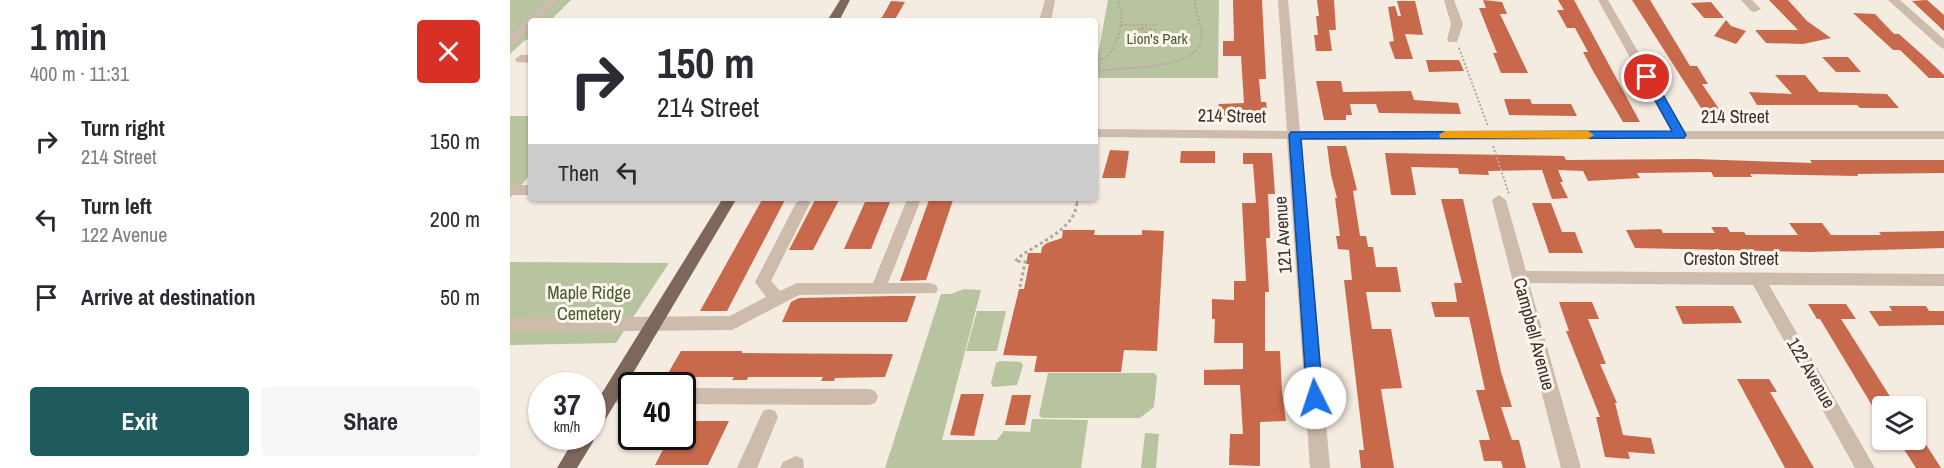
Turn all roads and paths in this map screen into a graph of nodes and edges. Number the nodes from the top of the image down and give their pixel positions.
1 (553, 0) edge
2 (845, 0) edge
3 (1050, 0) edge
4 (1118, 0) edge
5 (1196, 0) edge
6 (1283, 0) edge
7 (1449, 0) edge
8 (1603, 0) edge
9 (1746, 0) edge
10 (1893, 0) edge
11 (1755, 9) dead end
12 (534, 18) edge
13 (835, 18) edge
14 (1046, 18) edge
15 (528, 24) edge
16 (1121, 25) junction
17 (1158, 25) dead end
18 (1142, 27) junction
19 (1139, 37) junction
20 (1134, 39) junction
21 (1453, 40) joint
22 (1129, 41) junction
23 (510, 42) edge
24 (1144, 44) junction
25 (1944, 45) edge
26 (1098, 60) edge
27 (1098, 71) edge
28 (1098, 132) edge
29 (1295, 135) junction
30 (1489, 135) junction
31 (1680, 135) junction
32 (1944, 135) edge
33 (510, 190) edge
34 (528, 190) edge
35 (1499, 200) joint
36 (728, 201) edge
37 (1078, 201) edge
38 (803, 202) dead end
39 (913, 202) dead end
40 (1518, 277) junction
41 (1757, 278) junction
42 (1944, 280) edge
43 (1020, 287) dead end
44 (878, 289) junction
45 (930, 289) dead end
46 (777, 299) junction
47 (654, 324) junction
48 (510, 325) edge
49 (610, 396) junction
50 (618, 396) edge
51 (696, 396) edge
52 (869, 397) dead end
53 (606, 403) edge
54 (769, 417) dead end
55 (578, 450) edge
56 (567, 468) edge
57 (747, 468) edge
58 (1320, 468) edge
59 (1571, 468) edge
60 (1865, 468) edge

1 - 12 street
2 - 13 main road
3 - 14 street
4 - 16 path
5 - 27 path
6 - 29 street, 121 Avenue
7 - 21 street
8 - 31 street
9 - 11 street
10 - 25 street
15 - 23 street
16 - 18 path
16 - 26 path
17 - 18 path
18 - 19 path
18 - 19 path
18 - 22 path
18 - 22 path
18 - 24 path
19 - 20 path
19 - 24 path
20 - 22 path
20 - 24 path
21 - 30 path
28 - 29 street, 214 Street
29 - 30 street, 214 Street
29 - 58 street, 121 Avenue
30 - 31 street, 214 Street
30 - 35 path
31 - 32 street, 214 Street
33 - 34 street
35 - 40 street, Campbell Avenue
36 - 47 main road
37 - 43 path
38 - 46 street
39 - 44 street
40 - 41 street, Creston Street
40 - 59 street, Campbell Avenue
41 - 42 street, Creston Street
41 - 60 street, 122 Avenue
44 - 45 street
44 - 46 street
46 - 47 street
47 - 48 street
47 - 49 main road
49 - 50 street
49 - 53 main road
51 - 52 street
54 - 57 street
55 - 56 main road

